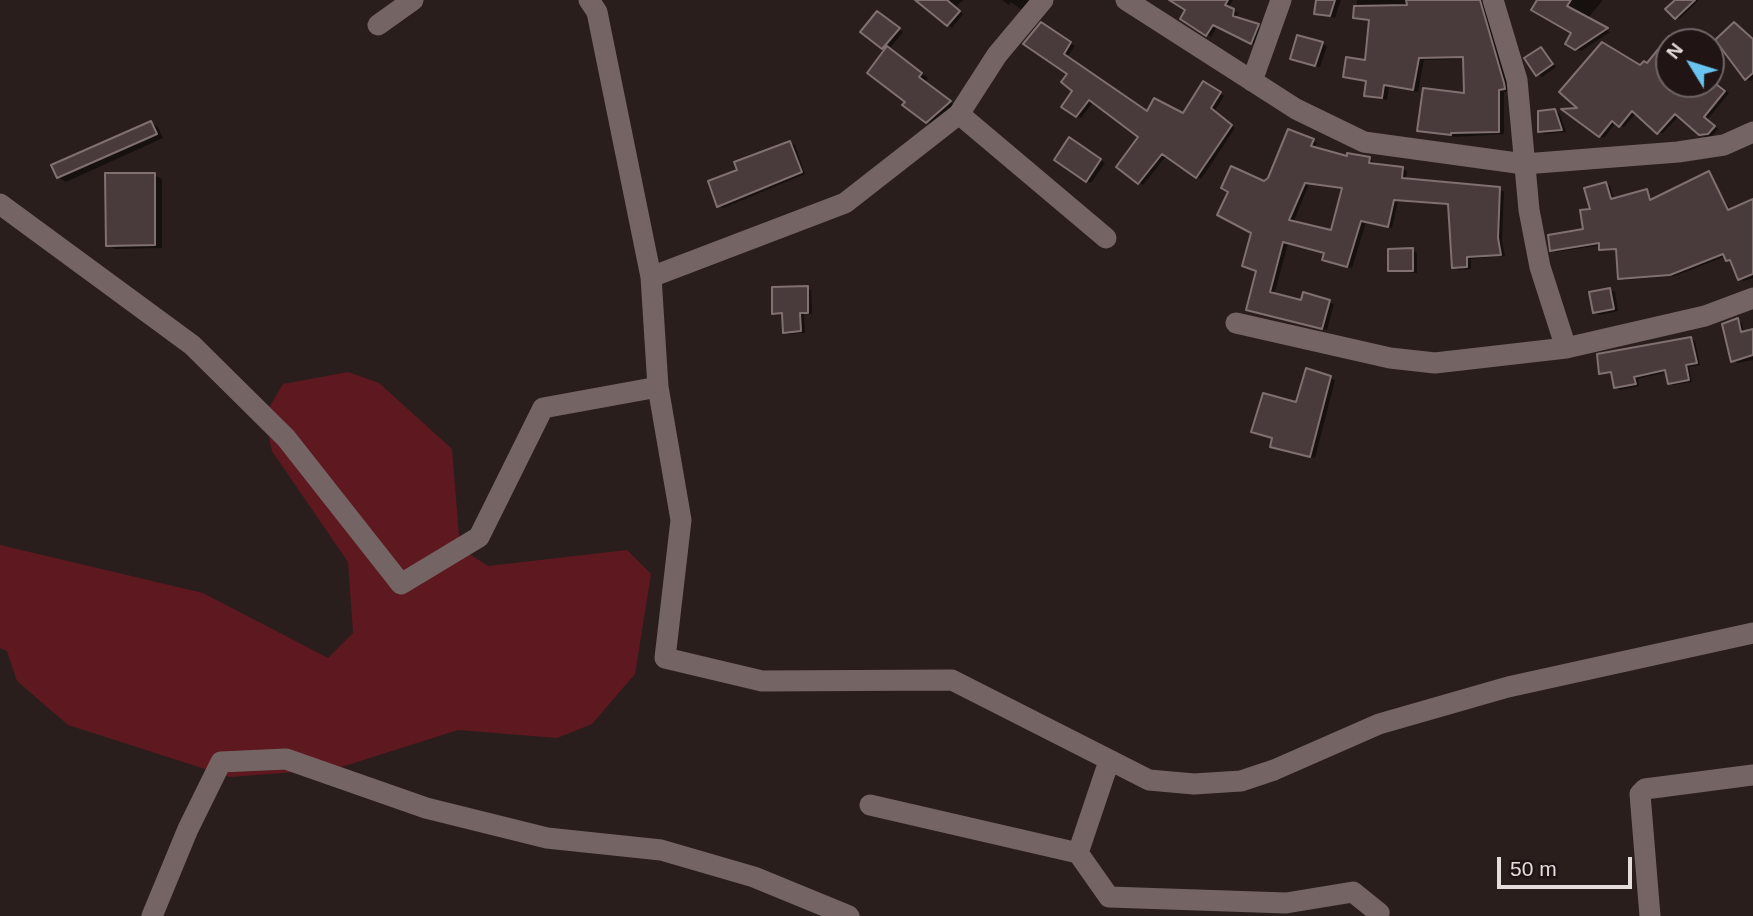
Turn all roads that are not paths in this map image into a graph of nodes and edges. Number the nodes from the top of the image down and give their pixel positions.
1 (413, 0) edge
2 (589, 0) edge
3 (1043, 0) edge
4 (1126, 0) edge
5 (1281, 0) edge
6 (1493, 0) edge
7 (378, 25) dead end
8 (1252, 81) junction
9 (959, 114) junction
10 (1753, 132) edge
11 (1524, 164) junction
12 (0, 204) edge
13 (1106, 238) dead end
14 (651, 277) junction
15 (1753, 298) edge
16 (1236, 323) dead end
17 (1566, 348) junction
18 (658, 387) junction
19 (1753, 634) edge
20 (1109, 761) junction
21 (1753, 775) edge
22 (870, 805) dead end
23 (1078, 853) junction
24 (152, 916) edge
25 (849, 916) edge
26 (1378, 916) edge
27 (1650, 916) edge

1 - 7 street
2 - 14 street
3 - 9 street
4 - 8 street
5 - 8 street
6 - 11 street
8 - 11 street
9 - 13 street
9 - 14 street
10 - 11 street
11 - 17 street
12 - 18 street
14 - 18 street
15 - 17 street
16 - 17 street
18 - 20 street
19 - 20 street
20 - 23 street
21 - 27 street
22 - 23 street
23 - 26 street
24 - 25 street

